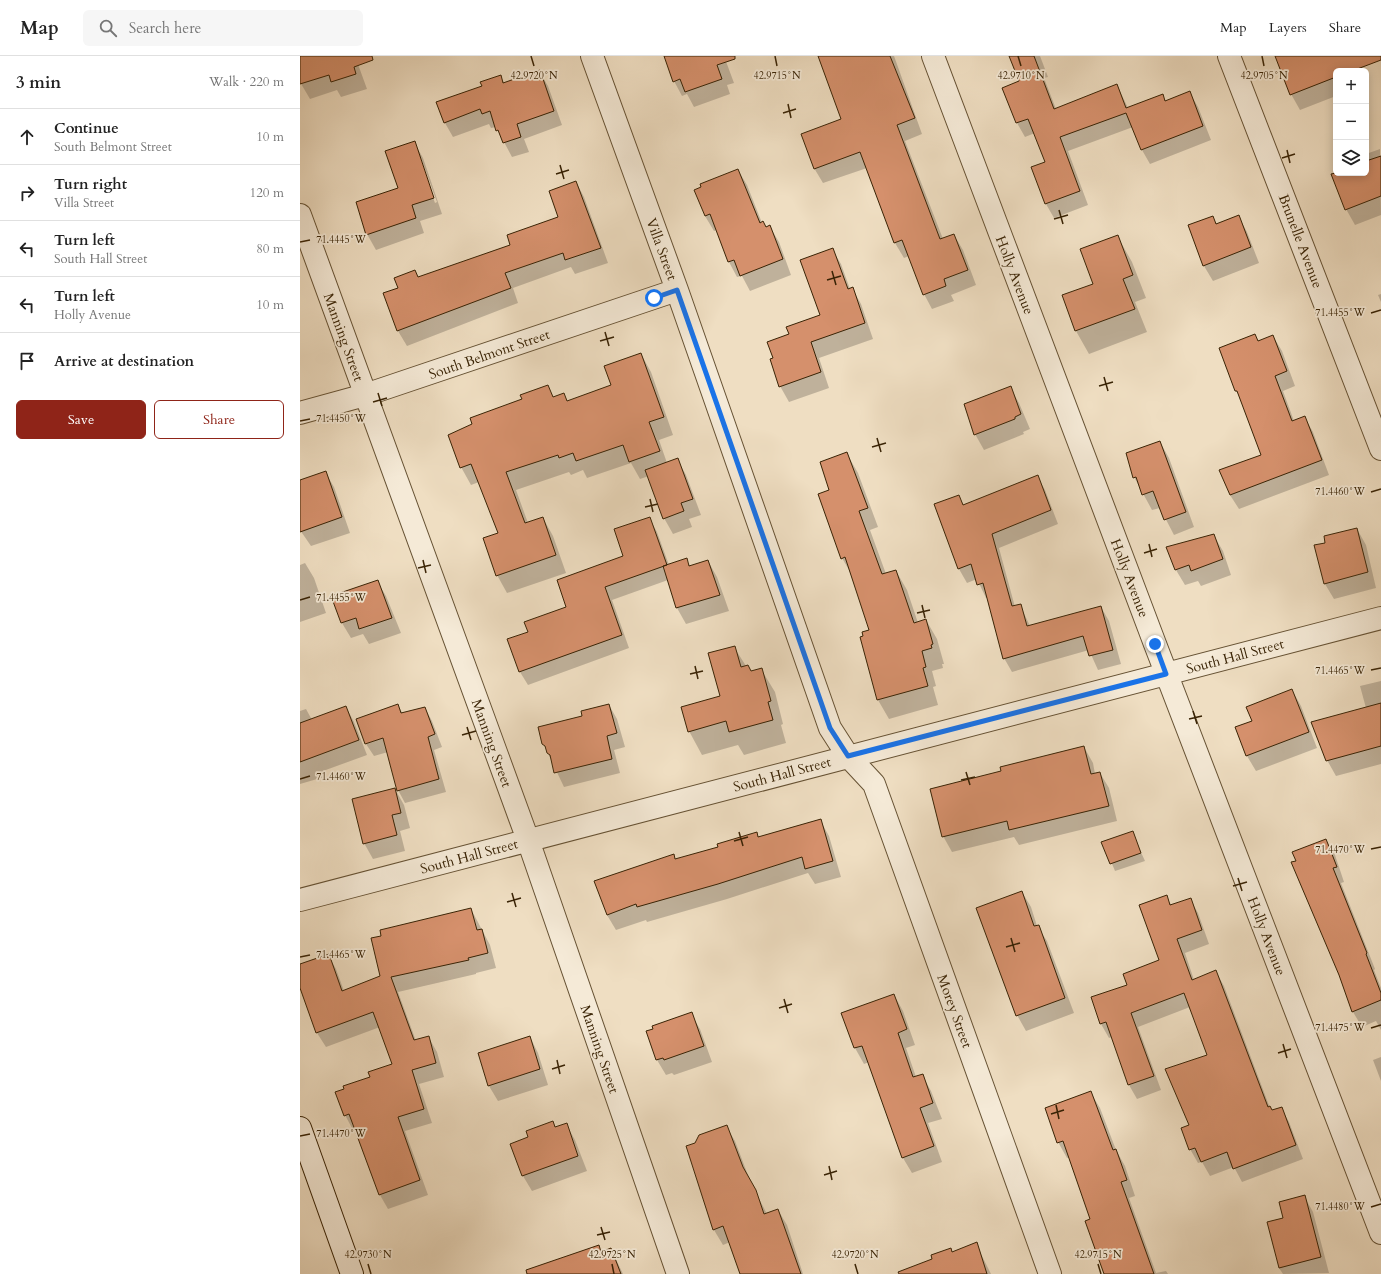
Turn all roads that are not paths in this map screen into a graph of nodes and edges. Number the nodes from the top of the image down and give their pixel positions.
1 (592, 56) edge
2 (933, 56) edge
3 (1230, 56) edge
4 (300, 215) edge
5 (677, 290) junction
6 (365, 395) junction
7 (300, 413) edge
8 (1381, 449) edge
9 (1381, 618) edge
10 (1166, 674) junction
11 (848, 756) junction
12 (528, 840) junction
13 (300, 900) edge
14 (300, 1128) edge
15 (1381, 1233) edge
16 (352, 1274) edge
17 (678, 1274) edge
18 (1050, 1274) edge

1 - 5 street, Villa Street
2 - 10 street, Holly Avenue
3 - 8 street, Brunelle Avenue
4 - 6 street, Manning Street
5 - 6 street, South Belmont Street
5 - 11 street, Villa Street
6 - 7 street, South Belmont Street
6 - 12 street, Manning Street
9 - 10 street, South Hall Street
10 - 11 street, South Hall Street
10 - 15 street, Holly Avenue
11 - 12 street, South Hall Street
11 - 18 street, Morey Street
12 - 13 street, South Hall Street
12 - 17 street, Manning Street
14 - 16 street

